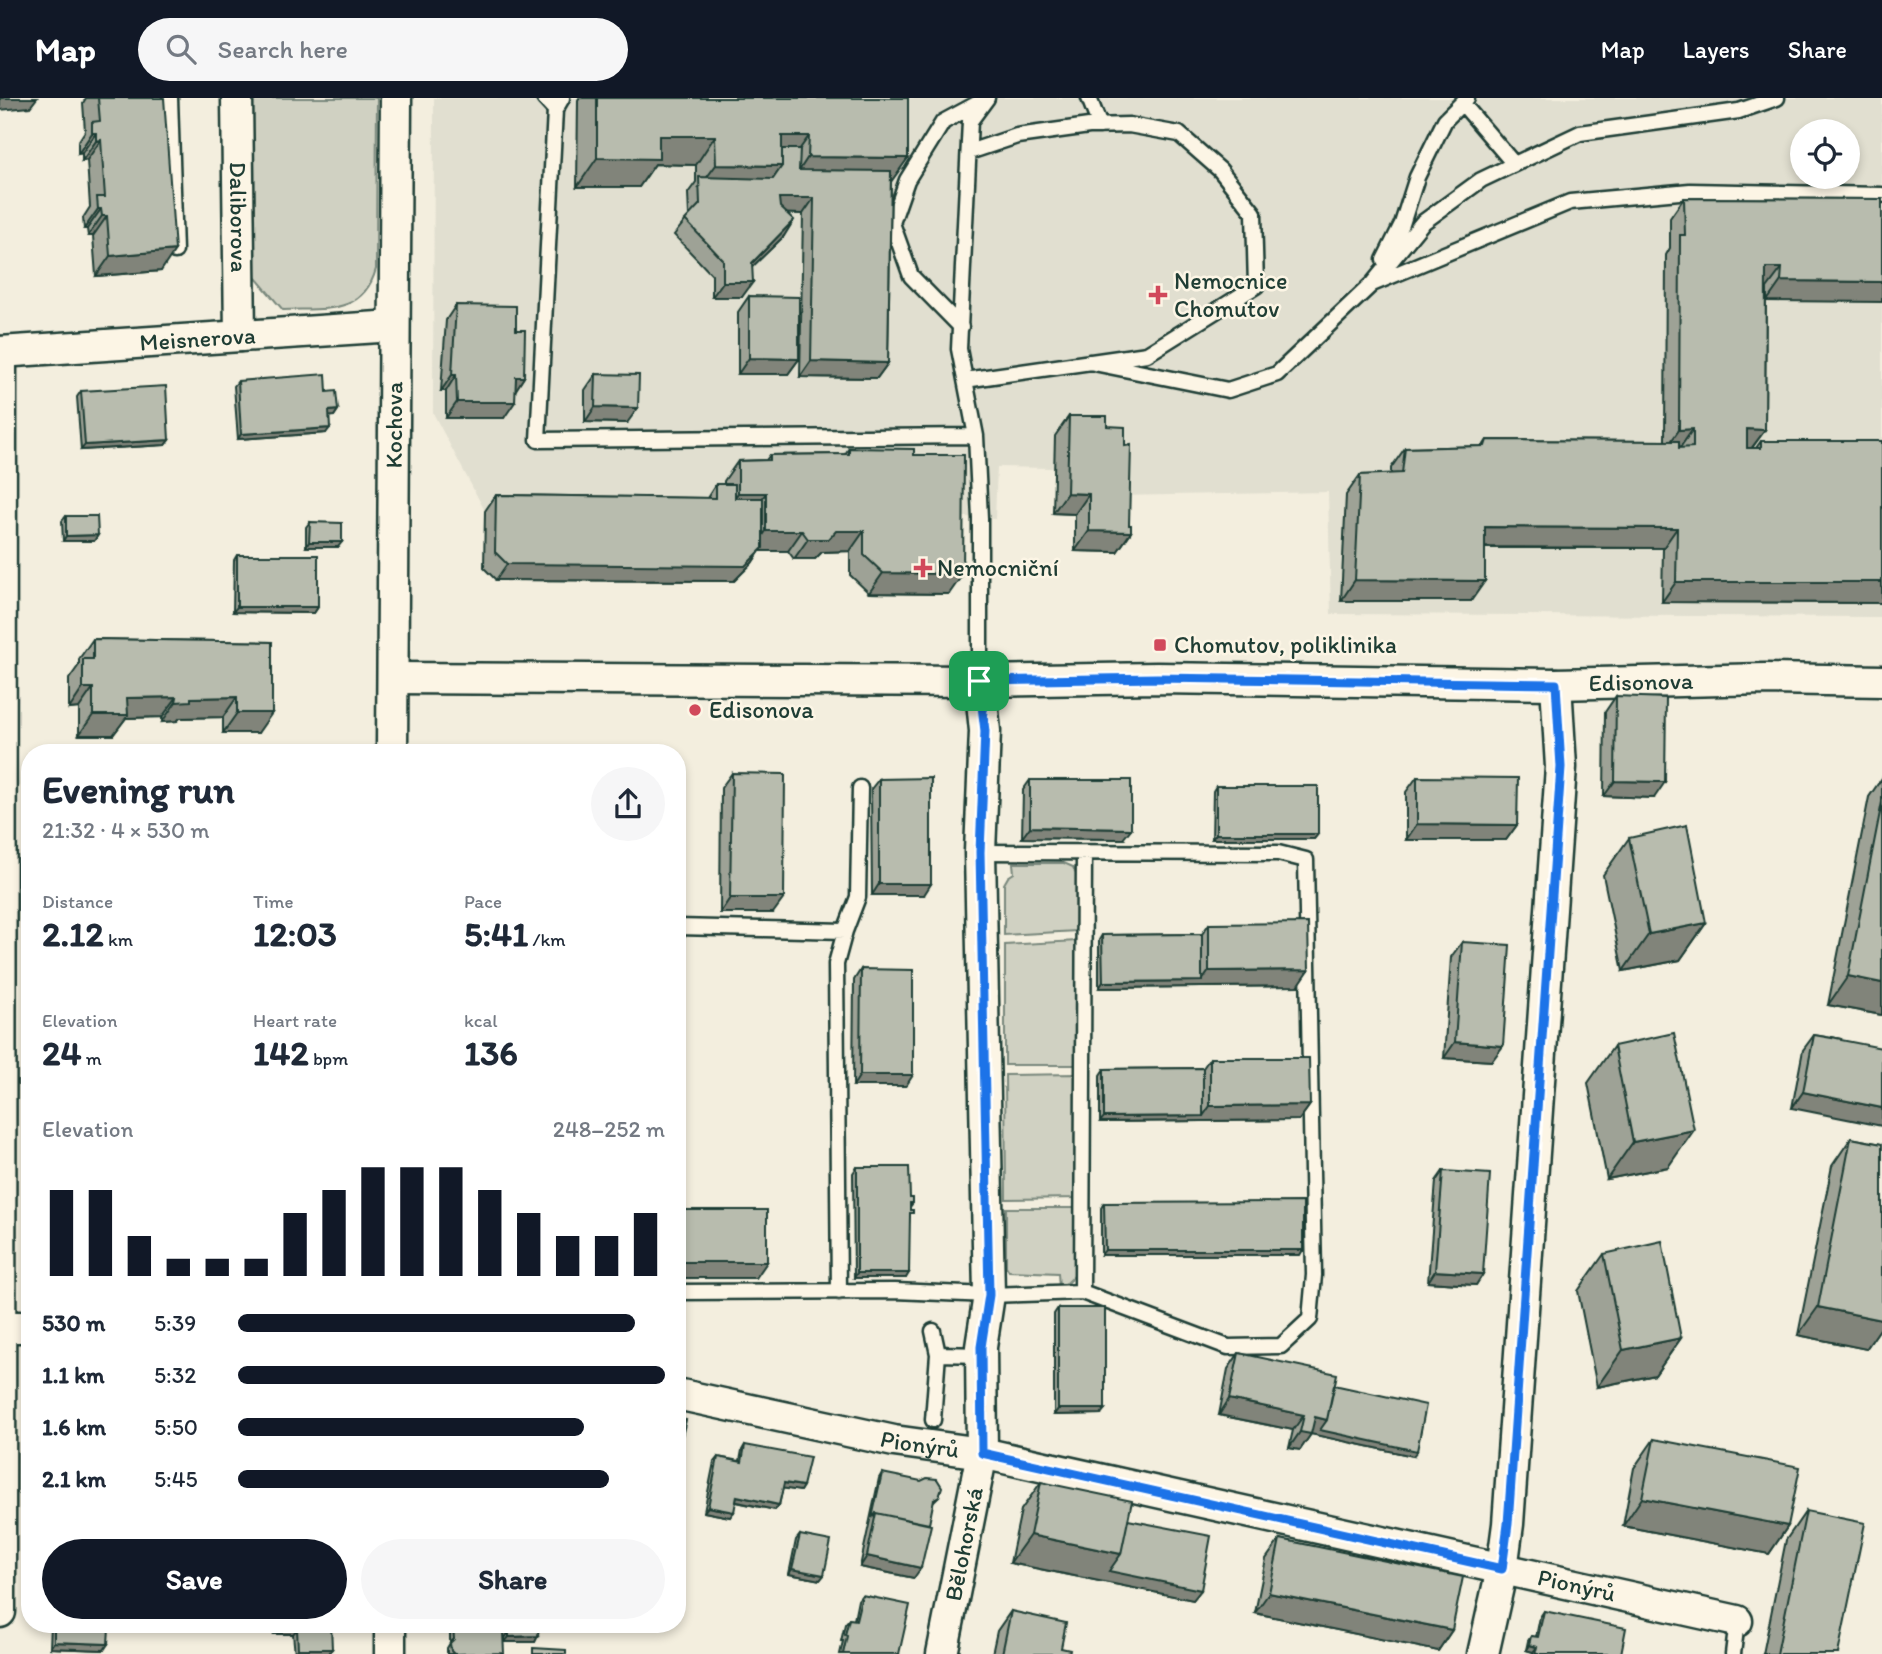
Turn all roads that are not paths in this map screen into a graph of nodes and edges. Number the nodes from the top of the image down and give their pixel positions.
1 (170, 98) edge
2 (237, 98) edge
3 (396, 98) edge
4 (544, 98) edge
5 (986, 98) edge
6 (1089, 98) edge
7 (1777, 98) edge
8 (1464, 101) edge
9 (558, 104) edge
10 (1100, 126) junction
11 (969, 152) junction
12 (1514, 164) junction
13 (1882, 195) edge
14 (175, 251) edge
15 (1372, 285) junction
16 (394, 326) junction
17 (961, 327) junction
18 (240, 336) junction
19 (0, 352) edge
20 (1089, 362) junction
21 (965, 380) junction
22 (976, 436) junction
23 (0, 672) edge
24 (393, 678) junction
25 (979, 681) junction
26 (1882, 681) edge
27 (1556, 684) junction
28 (392, 744) edge
29 (860, 788) dead end
30 (980, 852) junction
31 (1084, 853) junction
32 (686, 927) edge
33 (845, 931) junction
34 (1, 1161) edge
35 (686, 1292) edge
36 (839, 1292) junction
37 (1082, 1292) junction
38 (989, 1295) junction
39 (10, 1327) edge
40 (933, 1331) dead end
41 (938, 1354) junction
42 (982, 1354) junction
43 (686, 1396) edge
44 (933, 1420) dead end
45 (982, 1453) junction
46 (1502, 1569) junction
47 (0, 1612) edge
48 (1737, 1621) joint
49 (390, 1633) edge
50 (390, 1654) edge
51 (942, 1654) edge
52 (1483, 1654) edge
53 (1733, 1654) edge

1 - 14 lane
2 - 18 street, Daliborova
3 - 16 street, Kochova
4 - 9 lane
5 - 11 lane
5 - 17 lane
6 - 10 lane
7 - 12 lane
8 - 12 lane
8 - 15 lane
9 - 22 lane
10 - 11 lane
10 - 20 lane
11 - 17 lane
12 - 15 lane
13 - 15 lane
15 - 20 lane
16 - 18 street, Meisnerova
16 - 24 street, Kochova
17 - 21 lane
18 - 19 street, Meisnerova
19 - 23 street
20 - 21 lane
21 - 22 lane
22 - 25 lane
23 - 34 street
24 - 25 street, Edisonova
24 - 28 street, Kochova
25 - 27 street, Edisonova
25 - 30 street, Bělohorská
26 - 27 street, Edisonova
27 - 46 street
29 - 33 lane
30 - 31 lane
30 - 38 street, Bělohorská
31 - 37 lane
31 - 37 lane
32 - 33 lane
33 - 36 lane
34 - 39 street
35 - 36 lane
36 - 38 lane
37 - 38 lane
38 - 42 street, Bělohorská
39 - 47 street
40 - 41 lane
41 - 42 lane
41 - 44 lane
42 - 45 street, Bělohorská
43 - 45 street, Pionýrů
45 - 46 street, Pionýrů
45 - 51 street, Bělohorská
46 - 48 street, Pionýrů
46 - 52 street
48 - 53 lane
49 - 50 street

